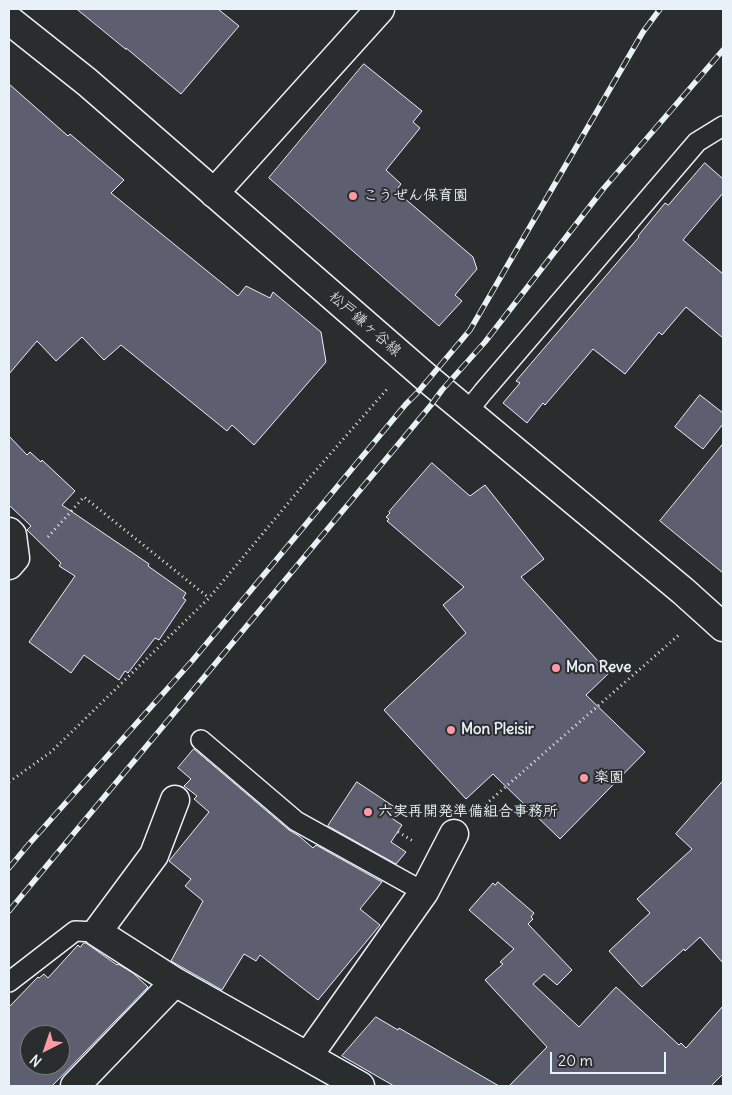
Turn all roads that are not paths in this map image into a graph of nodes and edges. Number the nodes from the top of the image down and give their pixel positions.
1 (380, 9) edge
2 (9, 20) edge
3 (723, 126) edge
4 (214, 193) junction
5 (468, 412) junction
6 (9, 532) edge
7 (12, 561) edge
8 (720, 617) edge
9 (201, 740) dead end
10 (174, 800) dead end
11 (454, 834) dead end
12 (424, 892) junction
13 (97, 932) junction
14 (9, 982) edge
15 (175, 982) junction
16 (308, 1056) junction
17 (74, 1086) edge
18 (356, 1086) edge

1 - 4 street
2 - 4 street, 松戸鎌ヶ谷線
3 - 5 lane
4 - 5 street, 松戸鎌ヶ谷線
5 - 8 street, 松戸鎌ヶ谷線
6 - 7 street
9 - 12 lane
10 - 13 street
11 - 12 street
12 - 16 street
13 - 14 lane
13 - 15 street
15 - 16 street
15 - 17 street
16 - 18 street

